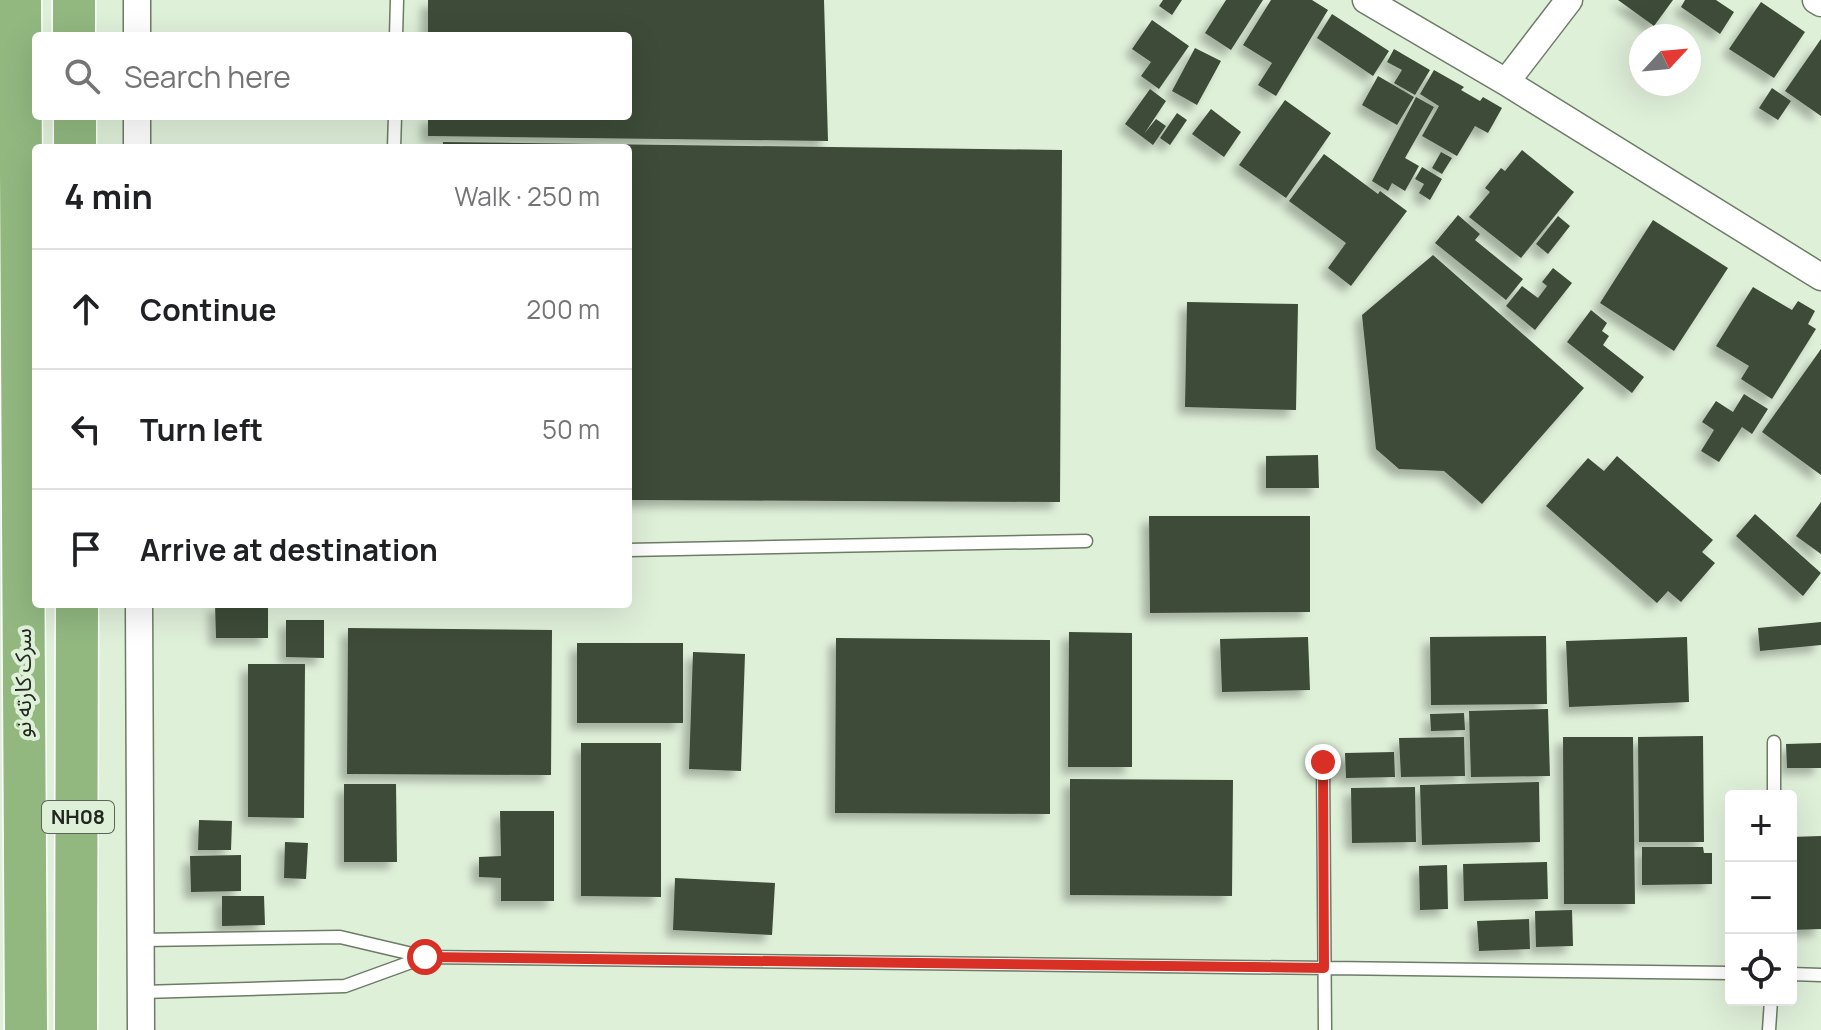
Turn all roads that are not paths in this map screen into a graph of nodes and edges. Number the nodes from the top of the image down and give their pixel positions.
1 (20, 0) edge
2 (74, 0) edge
3 (137, 0) edge
4 (397, 0) edge
5 (1569, 0) edge
6 (1376, 3) edge
7 (74, 32) edge
8 (137, 32) edge
9 (396, 32) edge
10 (1506, 82) junction
11 (75, 120) edge
12 (137, 120) edge
13 (395, 120) edge
14 (75, 144) edge
15 (137, 144) edge
16 (394, 144) edge
17 (1821, 277) edge
18 (1086, 541) dead end
19 (632, 550) edge
20 (77, 608) edge
21 (139, 608) edge
22 (1774, 742) dead end
23 (1323, 762) dead end
24 (1774, 790) edge
25 (78, 868) junction
26 (23, 885) junction
27 (142, 940) junction
28 (425, 957) junction
29 (1324, 968) junction
30 (1725, 973) edge
31 (1797, 974) edge
32 (1821, 975) edge
33 (142, 992) junction
34 (1771, 1006) edge
35 (26, 1030) edge
36 (76, 1030) edge
37 (141, 1030) edge
38 (1325, 1030) edge
39 (1769, 1030) edge

1 - 26 highway, سرک کارته نو / NH08
2 - 7 highway
3 - 8 street
4 - 9 lane
5 - 10 street
6 - 10 street
10 - 17 street
11 - 14 highway
12 - 15 street
13 - 16 lane
18 - 19 lane
20 - 25 highway, NH08
21 - 27 street
22 - 24 lane
23 - 29 lane
25 - 26 highway
25 - 36 highway, NH08
26 - 35 highway, سرک کارته نو / NH08
27 - 28 lane
27 - 33 street
28 - 29 lane
28 - 33 lane
29 - 30 lane
29 - 38 lane
31 - 32 lane
33 - 37 street
34 - 39 lane

